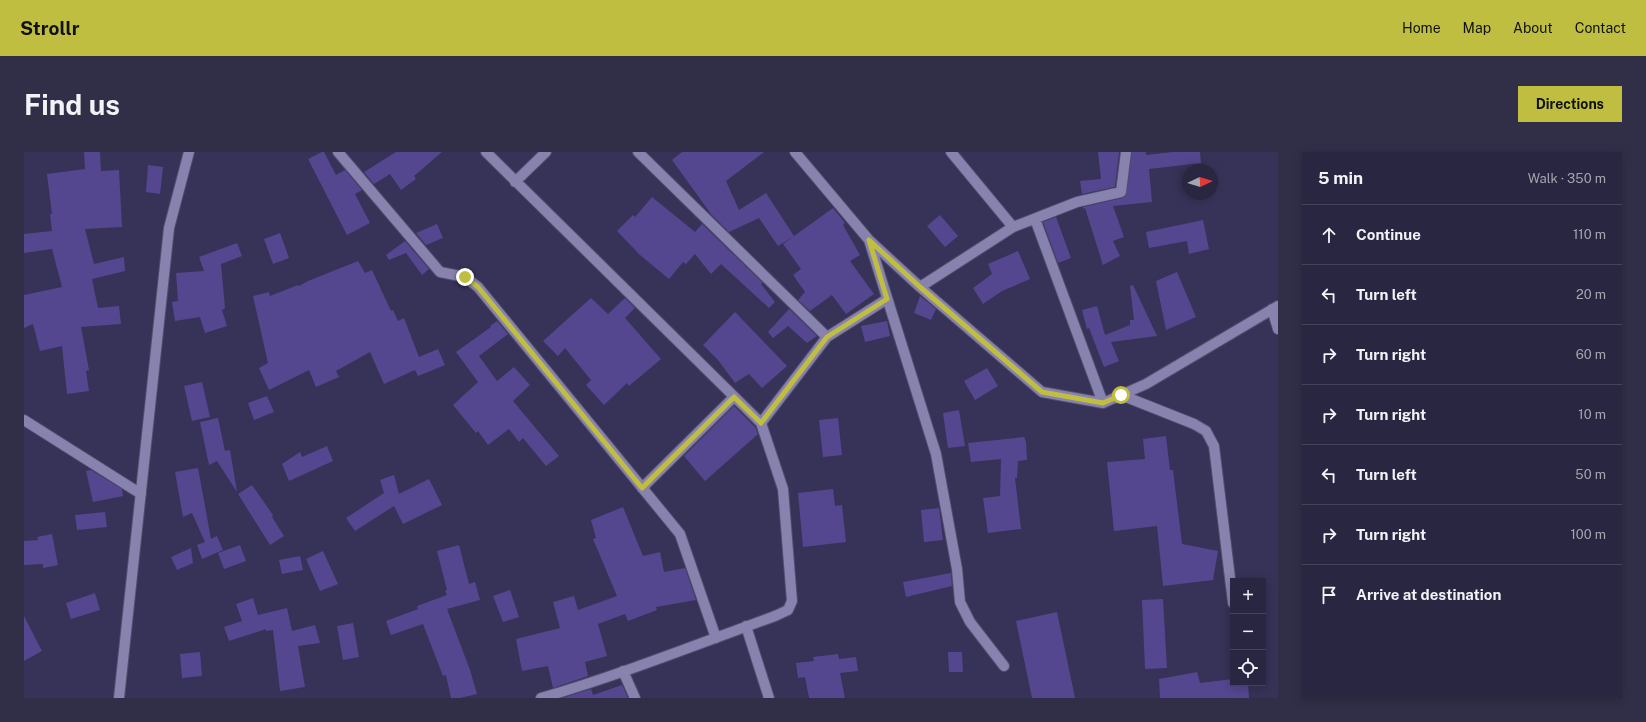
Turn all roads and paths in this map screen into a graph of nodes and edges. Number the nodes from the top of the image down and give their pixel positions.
1 (189, 152) edge
2 (338, 152) edge
3 (486, 152) edge
4 (546, 152) edge
5 (638, 152) edge
6 (796, 152) edge
7 (951, 152) edge
8 (1126, 152) edge
9 (515, 182) junction
10 (1035, 219) junction
11 (1013, 227) junction
12 (869, 240) junction
13 (920, 287) junction
14 (887, 299) junction
15 (1275, 308) edge
16 (1278, 329) edge
17 (827, 337) junction
18 (1121, 395) junction
19 (734, 397) junction
20 (1103, 403) junction
21 (24, 420) edge
22 (761, 423) junction
23 (642, 488) junction
24 (140, 494) junction
25 (1230, 578) edge
26 (746, 626) junction
27 (716, 638) junction
28 (1004, 666) dead end
29 (623, 671) junction
30 (119, 698) edge
31 (541, 698) edge
32 (636, 698) edge
33 (769, 698) edge

1 - 24 street
2 - 23 street
3 - 9 street
4 - 9 street
5 - 17 street
6 - 12 street
7 - 11 street
8 - 10 street
9 - 19 street
10 - 11 street
10 - 20 street
11 - 13 street
12 - 13 street
12 - 14 street
13 - 20 street
14 - 17 street
14 - 28 street
15 - 16 street
15 - 18 street
17 - 22 street
18 - 20 street
18 - 25 street
19 - 22 street
19 - 23 street
21 - 24 street
22 - 26 street
23 - 27 street
24 - 30 street
26 - 27 street
26 - 33 street
27 - 29 street
29 - 31 street
29 - 32 street

